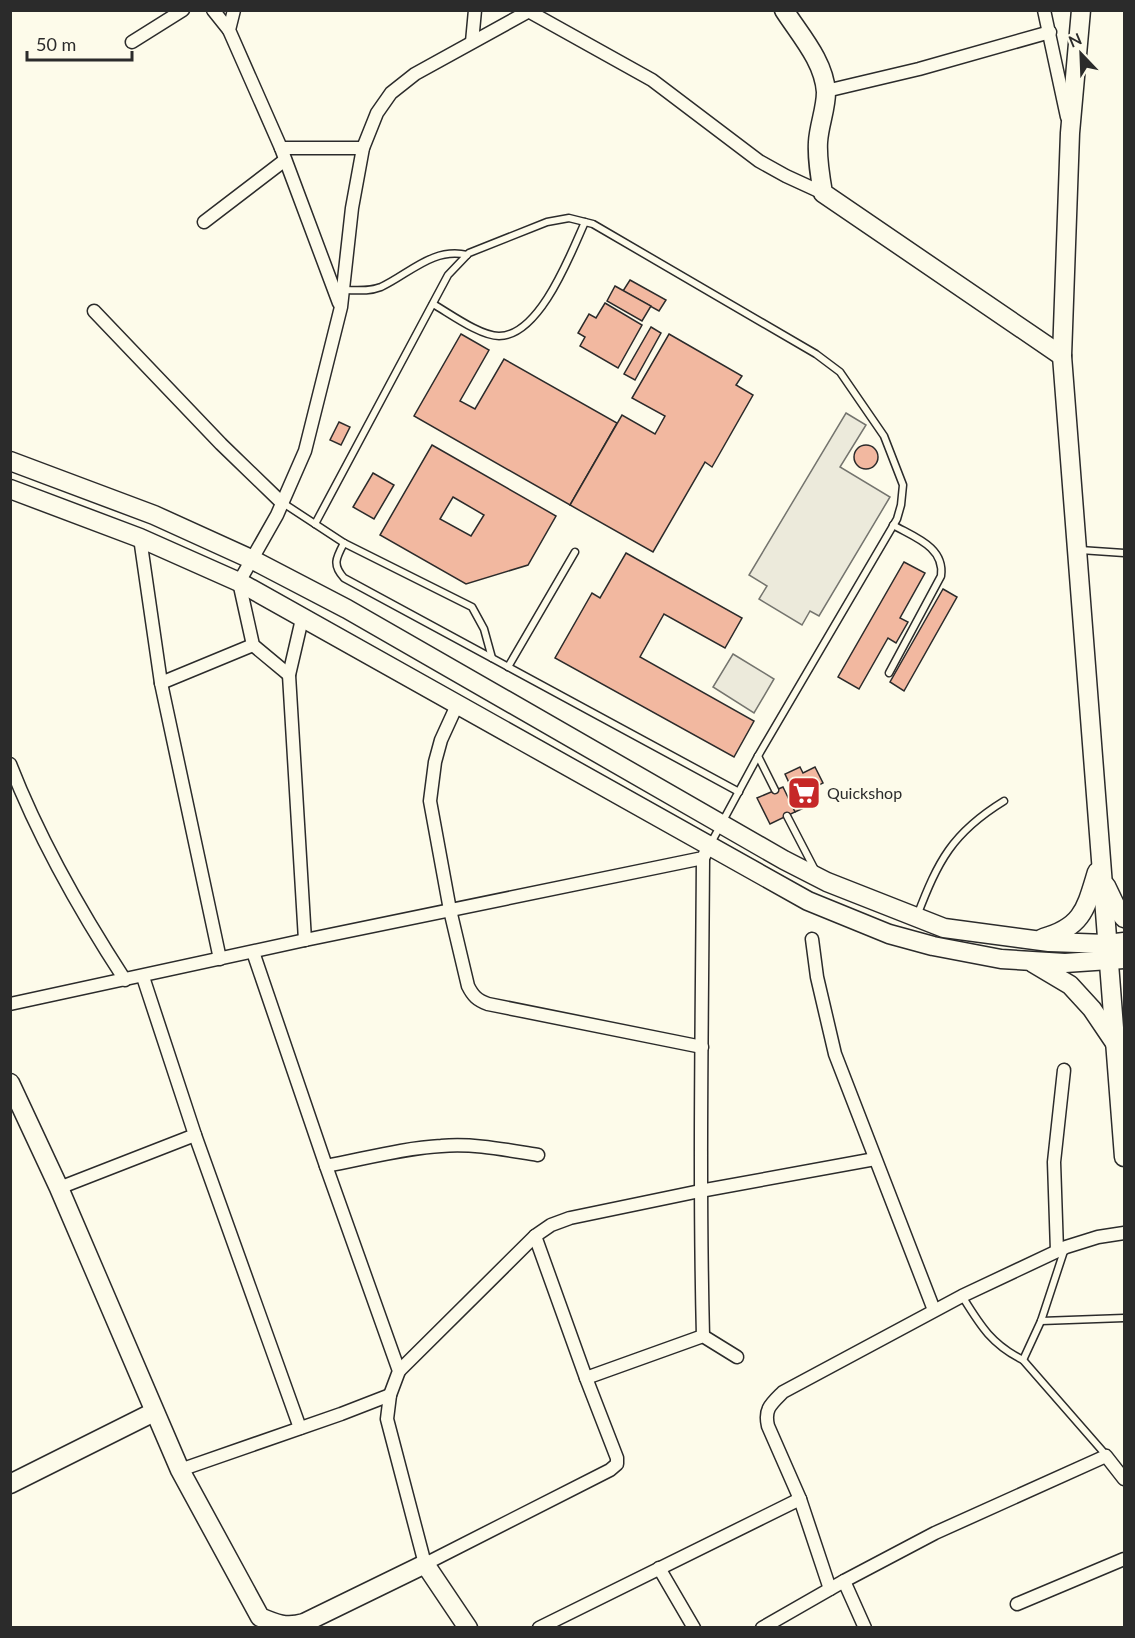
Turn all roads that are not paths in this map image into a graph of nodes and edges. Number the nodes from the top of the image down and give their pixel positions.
1 (183, 10) edge
2 (213, 10) edge
3 (234, 10) edge
4 (475, 10) edge
5 (784, 10) edge
6 (1044, 10) edge
7 (1082, 10) edge
8 (531, 11) edge
9 (229, 30) junction
10 (1050, 32) junction
11 (132, 42) dead end
12 (472, 42) junction
13 (826, 91) junction
14 (1070, 133) junction
15 (363, 148) junction
16 (283, 154) junction
17 (823, 193) junction
18 (204, 222) dead end
19 (585, 222) junction
20 (467, 255) junction
21 (343, 290) junction
22 (433, 304) junction
23 (341, 307) junction
24 (94, 311) dead end
25 (1062, 356) junction
26 (10, 461) edge
27 (10, 489) edge
28 (282, 503) junction
29 (315, 524) junction
30 (893, 525) junction
31 (140, 538) junction
32 (344, 543) junction
33 (1077, 550) junction
34 (575, 552) dead end
35 (1125, 553) edge
36 (253, 560) junction
37 (239, 582) junction
38 (302, 619) junction
39 (253, 645) junction
40 (492, 658) junction
41 (508, 667) junction
42 (889, 673) dead end
43 (289, 675) junction
44 (161, 683) junction
45 (457, 705) junction
46 (758, 756) junction
47 (10, 764) edge
48 (775, 790) dead end
49 (739, 792) junction
50 (1004, 801) dead end
51 (787, 816) dead end
52 (723, 824) junction
53 (706, 852) junction
54 (1101, 868) junction
55 (819, 878) junction
56 (450, 910) junction
57 (917, 917) junction
58 (1125, 918) edge
59 (813, 939) dead end
60 (305, 940) junction
61 (1036, 940) junction
62 (1116, 951) edge
63 (254, 952) junction
64 (220, 959) junction
65 (1030, 960) junction
66 (143, 977) junction
67 (125, 980) junction
68 (10, 1004) edge
69 (1116, 1044) junction
70 (702, 1047) junction
71 (1064, 1070) dead end
72 (10, 1083) edge
73 (195, 1135) junction
74 (538, 1155) dead end
75 (1125, 1157) edge
76 (875, 1158) junction
77 (326, 1166) junction
78 (59, 1188) junction
79 (700, 1191) junction
80 (1125, 1233) edge
81 (535, 1236) junction
82 (1061, 1249) junction
83 (962, 1296) junction
84 (934, 1310) junction
85 (1125, 1318) edge
86 (1041, 1321) junction
87 (703, 1336) junction
88 (737, 1357) dead end
89 (1023, 1360) junction
90 (399, 1371) junction
91 (586, 1378) junction
92 (390, 1395) junction
93 (154, 1412) junction
94 (300, 1428) junction
95 (1106, 1456) junction
96 (180, 1470) junction
97 (1125, 1479) edge
98 (10, 1484) edge
99 (800, 1499) junction
100 (1125, 1559) edge
101 (424, 1564) junction
102 (659, 1568) junction
103 (844, 1581) junction
104 (830, 1589) junction
105 (1017, 1604) dead end
106 (261, 1622) edge
107 (468, 1628) edge
108 (540, 1628) edge
109 (694, 1628) edge
110 (762, 1628) edge
111 (865, 1628) edge

1 - 11 street
2 - 9 street
3 - 9 street
4 - 12 street
5 - 13 street
6 - 10 street
7 - 14 street
8 - 12 street
8 - 17 street
9 - 16 street
10 - 13 street
10 - 14 street
12 - 15 street
13 - 17 street
14 - 25 street
15 - 16 street
15 - 21 street
16 - 18 street
16 - 23 street
17 - 25 street
19 - 20 lane
19 - 22 lane
19 - 30 lane
20 - 21 lane
20 - 22 lane
21 - 23 street
22 - 29 lane
23 - 28 street
24 - 28 street
25 - 33 street
26 - 36 street
27 - 31 street
28 - 29 lane
28 - 36 street
29 - 32 lane
30 - 42 lane
30 - 46 lane
31 - 37 street
31 - 44 street
32 - 40 lane
32 - 40 lane
33 - 35 lane
33 - 54 street
34 - 41 lane
36 - 37 street
36 - 52 street
37 - 38 street
37 - 39 street
38 - 43 street
38 - 45 street
39 - 43 street
39 - 44 street
40 - 41 lane
41 - 49 lane
43 - 60 street
44 - 64 street
45 - 53 street
45 - 56 street
46 - 48 lane
46 - 49 lane
47 - 67 street
49 - 52 lane
50 - 57 lane
51 - 55 lane
52 - 53 lane
52 - 55 street
53 - 56 street
53 - 65 street
53 - 70 street
54 - 58 street
54 - 61 street
54 - 62 street
55 - 57 street
56 - 60 street
56 - 70 street
57 - 61 street
59 - 76 street
60 - 63 street
61 - 62 street
62 - 65 street
62 - 69 street
63 - 64 street
63 - 77 street
64 - 66 street
65 - 69 street
66 - 67 street
66 - 73 street
67 - 68 street
69 - 75 street
70 - 79 street
71 - 82 street
72 - 78 street
73 - 78 street
73 - 94 street
74 - 77 street
76 - 79 street
76 - 84 street
77 - 90 street
78 - 93 street
79 - 81 street
79 - 87 street
80 - 82 street
81 - 90 street
81 - 91 street
82 - 83 street
82 - 86 lane
83 - 84 street
83 - 89 lane
84 - 99 street
85 - 86 lane
86 - 89 lane
87 - 88 street
87 - 91 street
89 - 95 lane
90 - 92 street
91 - 101 street
92 - 94 street
92 - 101 street
93 - 96 street
93 - 98 street
94 - 96 street
95 - 97 street
95 - 103 street
96 - 106 street
99 - 102 street
99 - 104 street
100 - 105 street
101 - 106 street
101 - 107 street
102 - 108 street
102 - 109 street
103 - 104 street
103 - 111 street
104 - 110 street

